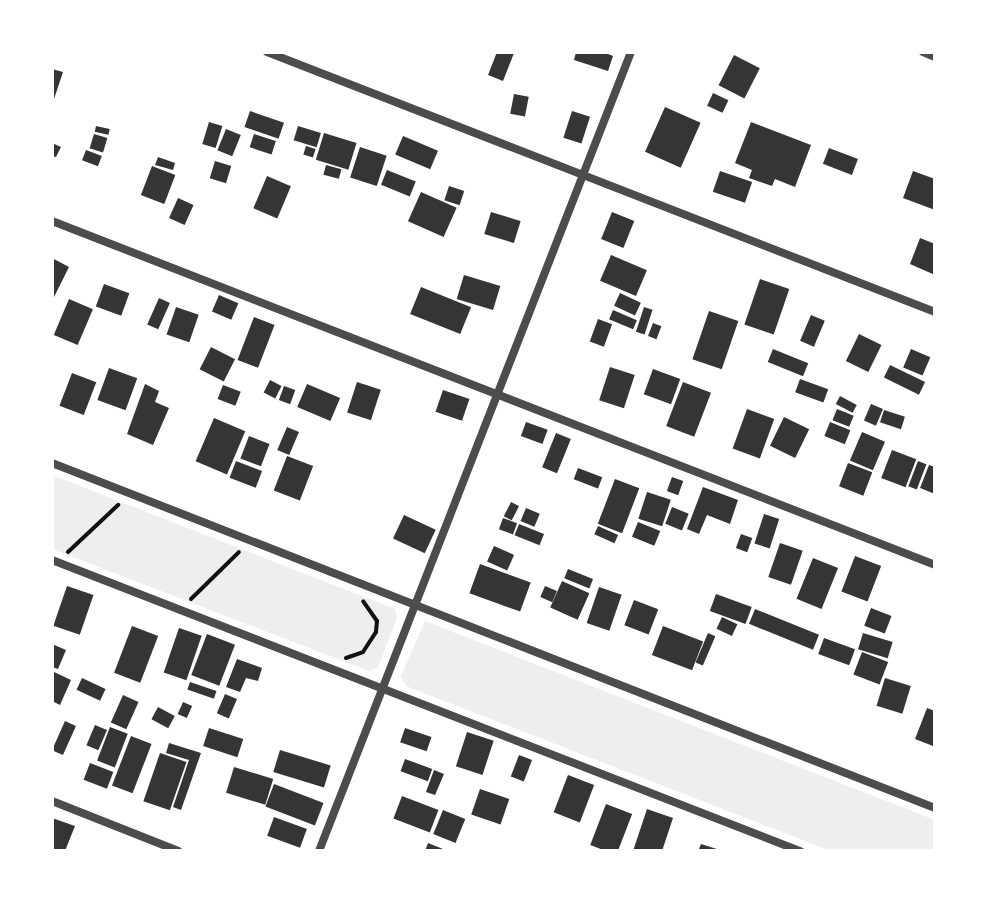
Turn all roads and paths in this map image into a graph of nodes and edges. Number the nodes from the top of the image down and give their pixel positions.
1 (267, 52) edge
2 (631, 52) edge
3 (923, 52) edge
4 (935, 57) edge
5 (583, 175) junction
6 (52, 221) edge
7 (935, 312) edge
8 (498, 394) junction
9 (52, 463) edge
10 (105, 499) dead end
11 (118, 505) junction
12 (132, 510) dead end
13 (226, 547) dead end
14 (68, 552) dead end
15 (239, 552) junction
16 (253, 558) dead end
17 (52, 560) edge
18 (935, 565) edge
19 (191, 599) dead end
20 (362, 601) dead end
21 (416, 605) junction
22 (342, 658) dead end
23 (383, 688) junction
24 (52, 801) edge
25 (935, 808) edge
26 (178, 851) edge
27 (319, 851) edge
28 (800, 851) edge

1 - 5 street
2 - 5 street
3 - 4 street
5 - 7 street
5 - 8 street
6 - 8 street
8 - 18 street
8 - 21 street
9 - 21 street
10 - 11 path
11 - 12 path
11 - 14 path
13 - 15 path
15 - 16 path
15 - 19 path
17 - 23 street
20 - 22 path
21 - 23 street
21 - 25 street
23 - 27 street
23 - 28 street
24 - 26 street

